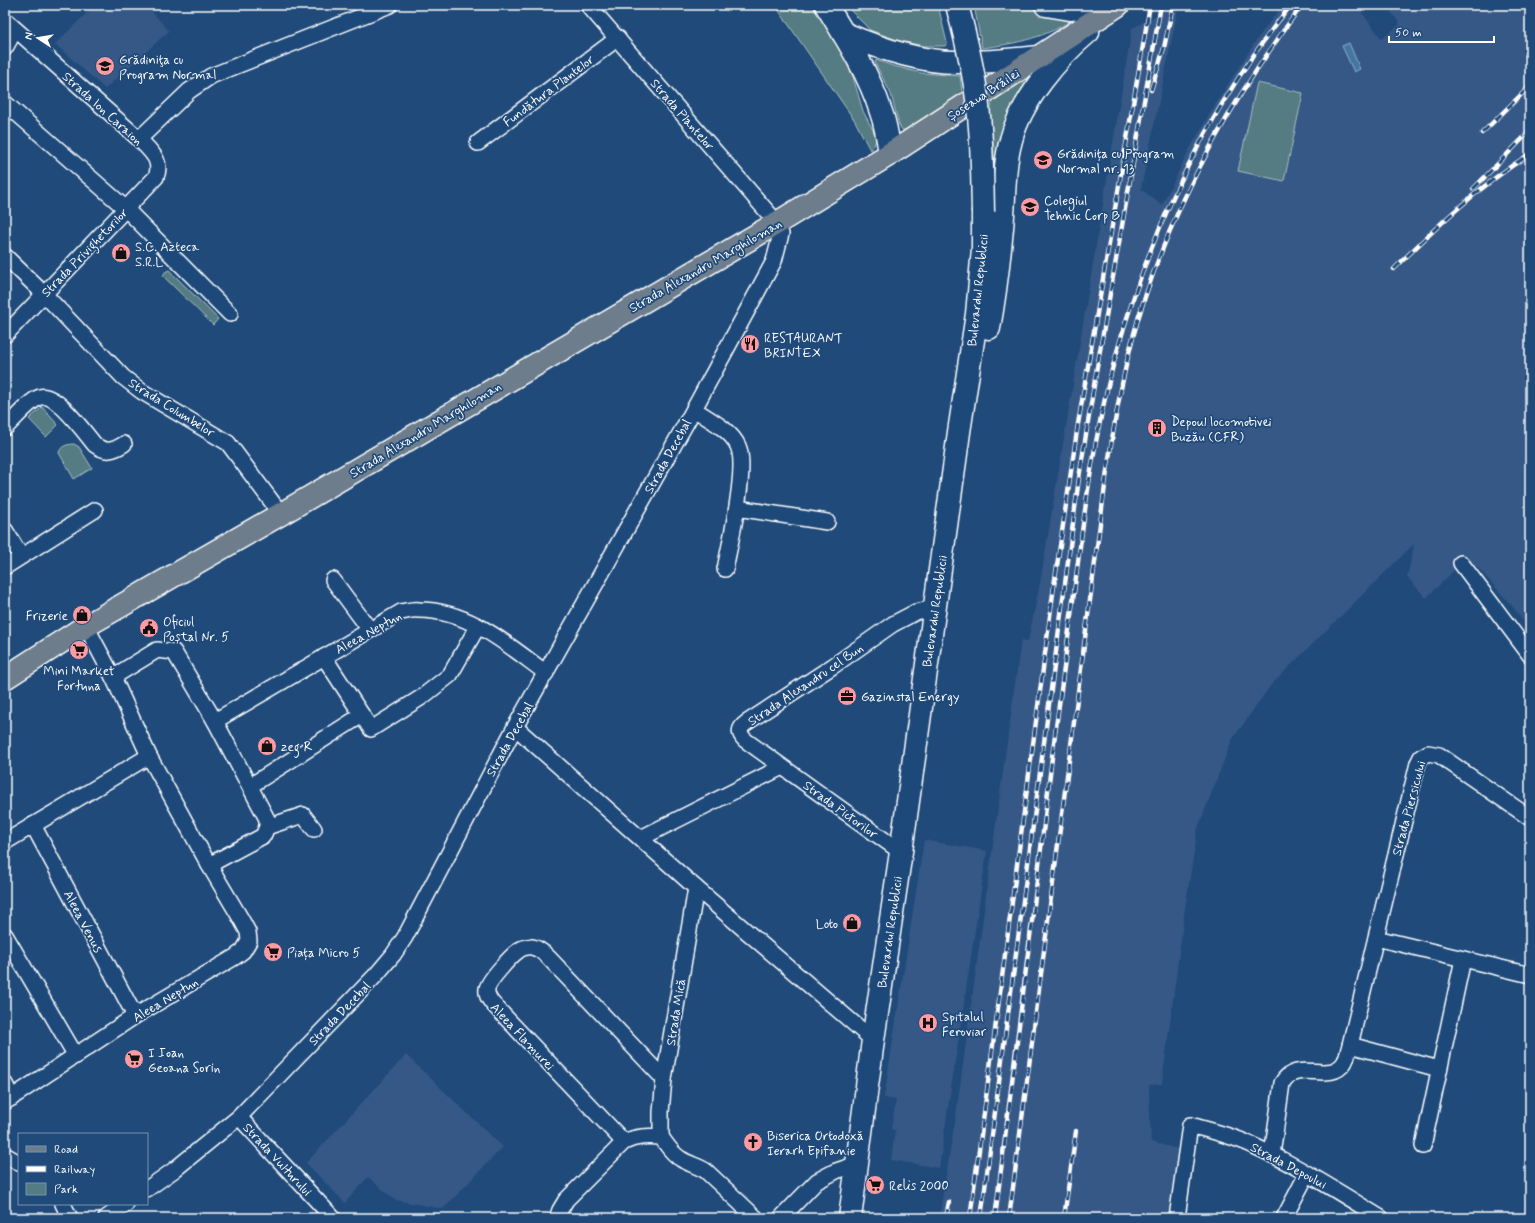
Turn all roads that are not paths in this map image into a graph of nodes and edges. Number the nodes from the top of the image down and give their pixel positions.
1 (390, 5) edge
2 (588, 5) edge
3 (826, 5) edge
4 (957, 5) edge
5 (1046, 5) edge
6 (1110, 8) edge
7 (10, 25) edge
8 (843, 32) junction
9 (618, 38) junction
10 (5, 48) edge
11 (1039, 57) junction
12 (5, 103) edge
13 (139, 139) junction
14 (478, 143) dead end
15 (890, 154) junction
16 (159, 167) joint
17 (846, 182) joint
18 (125, 208) junction
19 (777, 223) junction
20 (5, 256) edge
21 (44, 294) junction
22 (230, 314) dead end
23 (5, 335) edge
24 (694, 409) junction
25 (5, 428) edge
26 (959, 432) junction
27 (124, 444) dead end
28 (737, 508) junction
29 (94, 510) dead end
30 (281, 514) junction
31 (827, 522) dead end
32 (5, 530) edge
33 (21, 556) junction
34 (1461, 564) dead end
35 (5, 567) edge
36 (725, 569) dead end
37 (333, 580) dead end
38 (934, 608) junction
39 (86, 626) junction
40 (478, 626) junction
41 (370, 630) junction
42 (1530, 655) edge
43 (324, 657) junction
44 (546, 673) junction
45 (113, 677) junction
46 (5, 678) edge
47 (362, 715) junction
48 (215, 721) junction
49 (515, 727) junction
50 (149, 756) junction
51 (782, 767) junction
52 (250, 786) junction
53 (1530, 818) edge
54 (33, 825) junction
55 (267, 826) junction
56 (314, 829) dead end
57 (641, 838) junction
58 (5, 842) edge
59 (901, 852) junction
60 (209, 865) junction
61 (696, 888) junction
62 (5, 935) edge
63 (1376, 938) junction
64 (1463, 959) junction
65 (1530, 975) edge
66 (135, 1016) junction
67 (873, 1040) junction
68 (1350, 1045) junction
69 (76, 1056) junction
70 (1439, 1069) junction
71 (664, 1079) junction
72 (5, 1084) edge
73 (9, 1100) edge
74 (239, 1117) junction
75 (661, 1137) junction
76 (624, 1142) junction
77 (1422, 1146) dead end
78 (5, 1155) edge
79 (1272, 1155) junction
80 (18, 1162) edge
81 (857, 1164) junction
82 (1307, 1174) junction
83 (148, 1189) edge
84 (64, 1205) edge
85 (125, 1205) edge
86 (70, 1218) edge
87 (106, 1218) edge
88 (333, 1218) edge
89 (557, 1218) edge
90 (756, 1218) edge
91 (781, 1218) edge
92 (850, 1218) edge
93 (1177, 1218) edge
94 (1284, 1218) edge
95 (1381, 1218) edge

1 - 13 street
2 - 9 street, Strada Plantelor
3 - 8 main road
4 - 26 main road, Bulevardul Republicii, bridge
5 - 6 main road
6 - 11 main road, Șoseaua Brăilei
6 - 26 main road
7 - 10 street
7 - 13 street, Strada Ion Caraion
8 - 11 main road
8 - 15 main road
9 - 14 street, Fundătura Plantelor
9 - 19 street, Strada Plantelor
11 - 15 main road, Șoseaua Brăilei
12 - 18 street
13 - 16 street, Strada Ion Caraion
15 - 17 main road, Șoseaua Brăilei
16 - 18 street, Strada Privighetorilor
17 - 19 main road, Strada Alexandru Marghiloman
18 - 21 street, Strada Privighetorilor
18 - 22 street
19 - 24 street, Strada Decebal
19 - 30 main road, Strada Alexandru Marghiloman
20 - 21 street, Strada Columbelor
21 - 23 street, Strada Privighetorilor
21 - 30 street, Strada Columbelor
24 - 28 street
24 - 44 street, Strada Decebal
25 - 27 street
26 - 38 main road, Bulevardul Republicii
28 - 31 street
28 - 36 street
29 - 33 street
30 - 39 main road, Strada Alexandru Marghiloman
32 - 33 street
33 - 35 street
34 - 42 street
37 - 41 street
38 - 51 street, Strada Alexandru cel Bun
38 - 59 main road, Bulevardul Republicii
39 - 45 street, Aleea Neptun
39 - 46 main road, Strada Alexandru Marghiloman
40 - 41 street, Aleea Neptun
40 - 44 street, Aleea Neptun
40 - 47 street
41 - 43 street, Aleea Neptun
43 - 47 street
43 - 48 street, Aleea Neptun
44 - 49 street, Strada Decebal
45 - 48 street
45 - 50 street, Aleea Neptun
47 - 52 street
48 - 52 street
49 - 57 street
49 - 74 street, Strada Decebal
50 - 54 street
50 - 60 street, Aleea Neptun
51 - 57 street
51 - 59 street, Strada Pictorilor
52 - 55 street
53 - 63 street, Strada Piersicului
54 - 58 street
54 - 66 street, Aleea Venus
55 - 56 street
55 - 60 street
57 - 61 street
59 - 67 main road, Bulevardul Republicii
60 - 66 street, Aleea Neptun
61 - 67 street
61 - 71 street, Strada Mică
62 - 69 street
63 - 64 street
63 - 68 street, Strada Piersicului
64 - 65 street
64 - 70 street
66 - 69 street, Aleea Neptun
67 - 81 main road, Bulevardul Republicii
68 - 70 street
68 - 79 street, Strada Piersicului
69 - 73 street, Aleea Neptun
70 - 77 street
71 - 75 street, Strada Mică
71 - 76 street, Aleea Flamurei
72 - 73 street
74 - 83 street, Strada Decebal
74 - 88 street, Strada Vulturului
75 - 76 street
75 - 90 street
76 - 89 street
78 - 80 street
79 - 82 street, Strada Depoului
79 - 93 street, Strada Depoului
81 - 91 street
81 - 92 main road, Bulevardul Republicii
82 - 94 street
82 - 95 street, Strada Depoului
84 - 86 street
85 - 87 street

